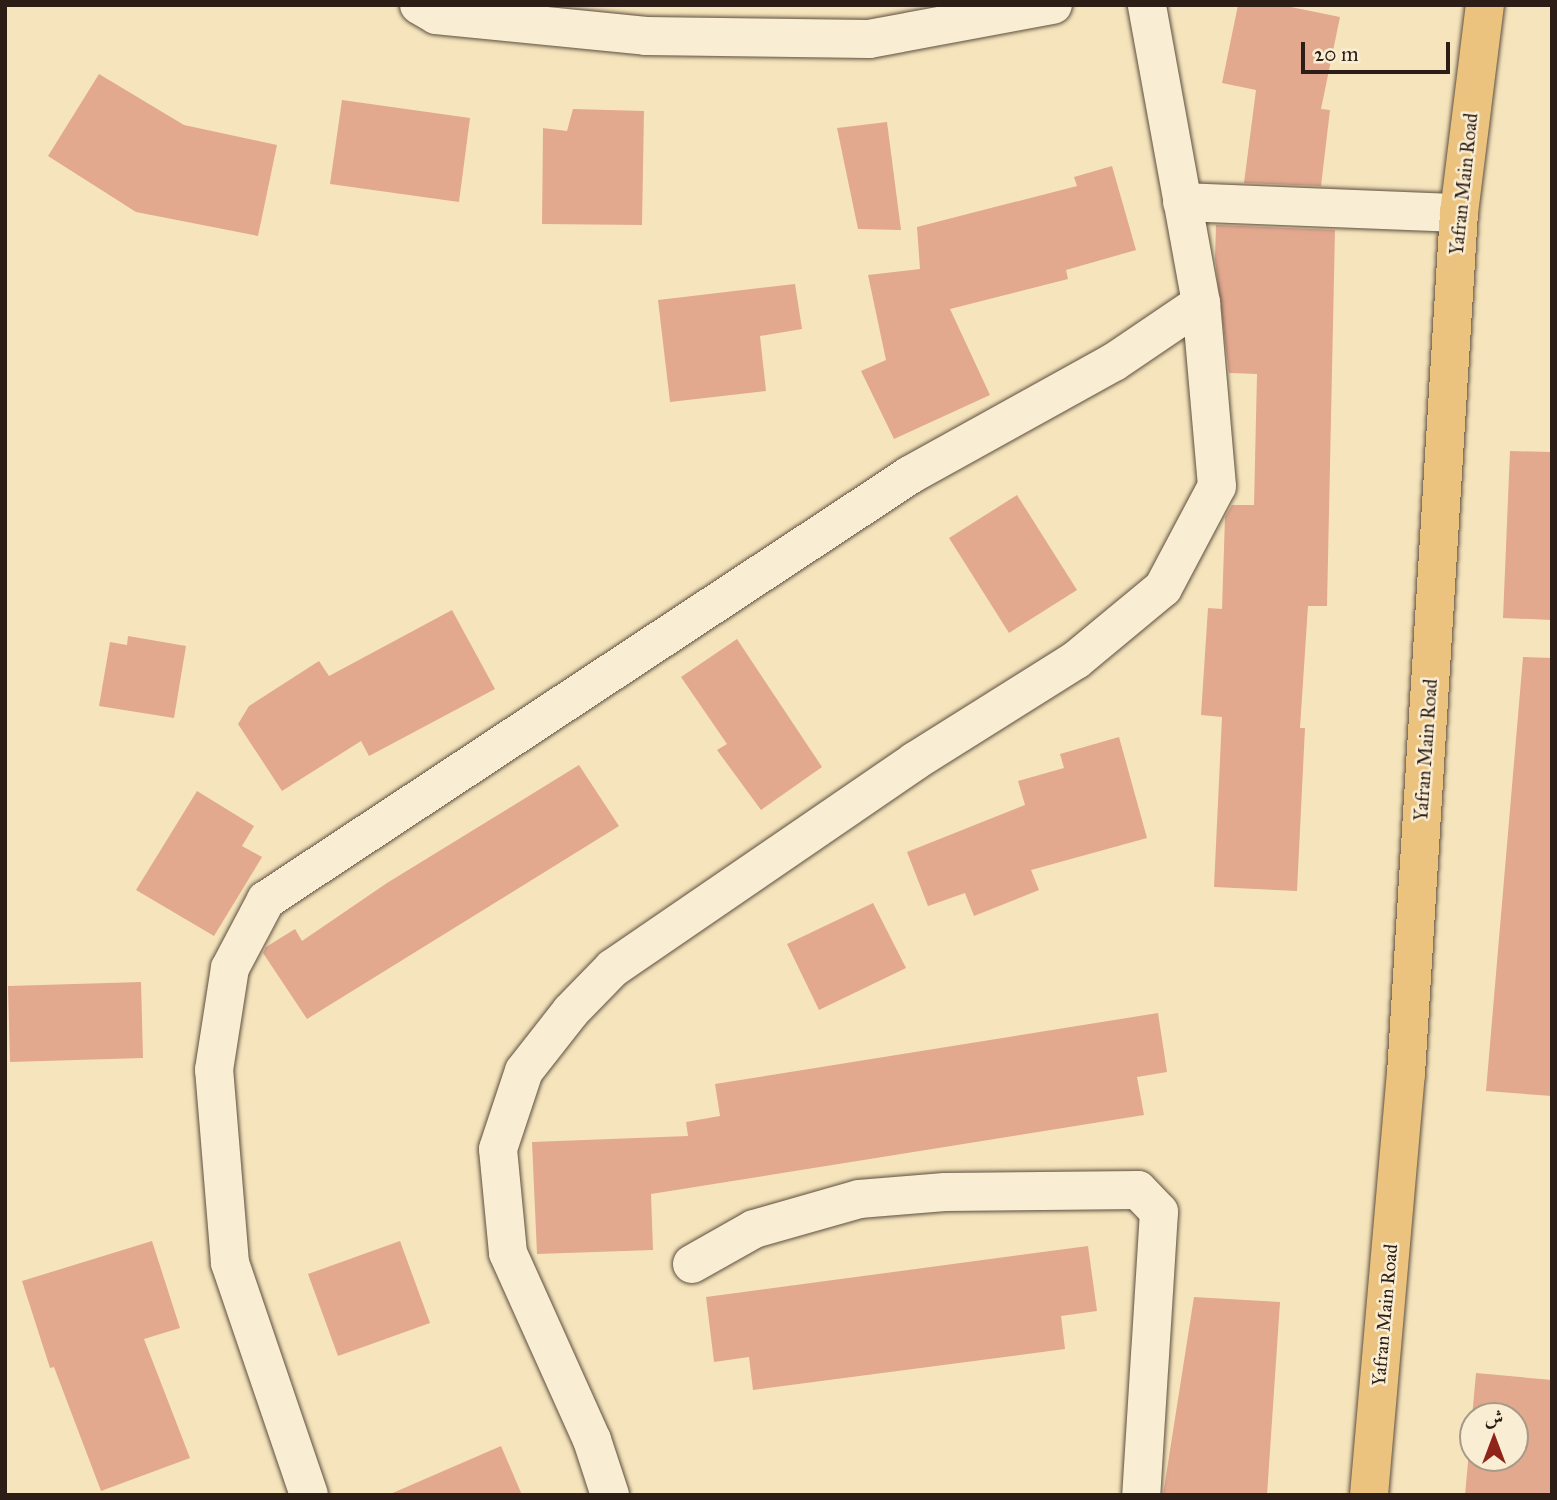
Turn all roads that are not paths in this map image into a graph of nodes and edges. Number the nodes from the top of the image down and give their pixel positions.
1 (419, 5) edge
2 (1052, 5) edge
3 (1147, 5) edge
4 (1485, 5) edge
5 (1182, 202) junction
6 (1459, 213) junction
7 (1201, 303) junction
8 (692, 1264) dead end
9 (309, 1495) edge
10 (610, 1495) edge
11 (1141, 1495) edge
12 (1369, 1495) edge

1 - 2 street
3 - 5 street
4 - 6 main road, Yafran Main Road
5 - 6 street
5 - 7 street
6 - 12 main road, Yafran Main Road
7 - 9 street
7 - 10 street
8 - 11 street

